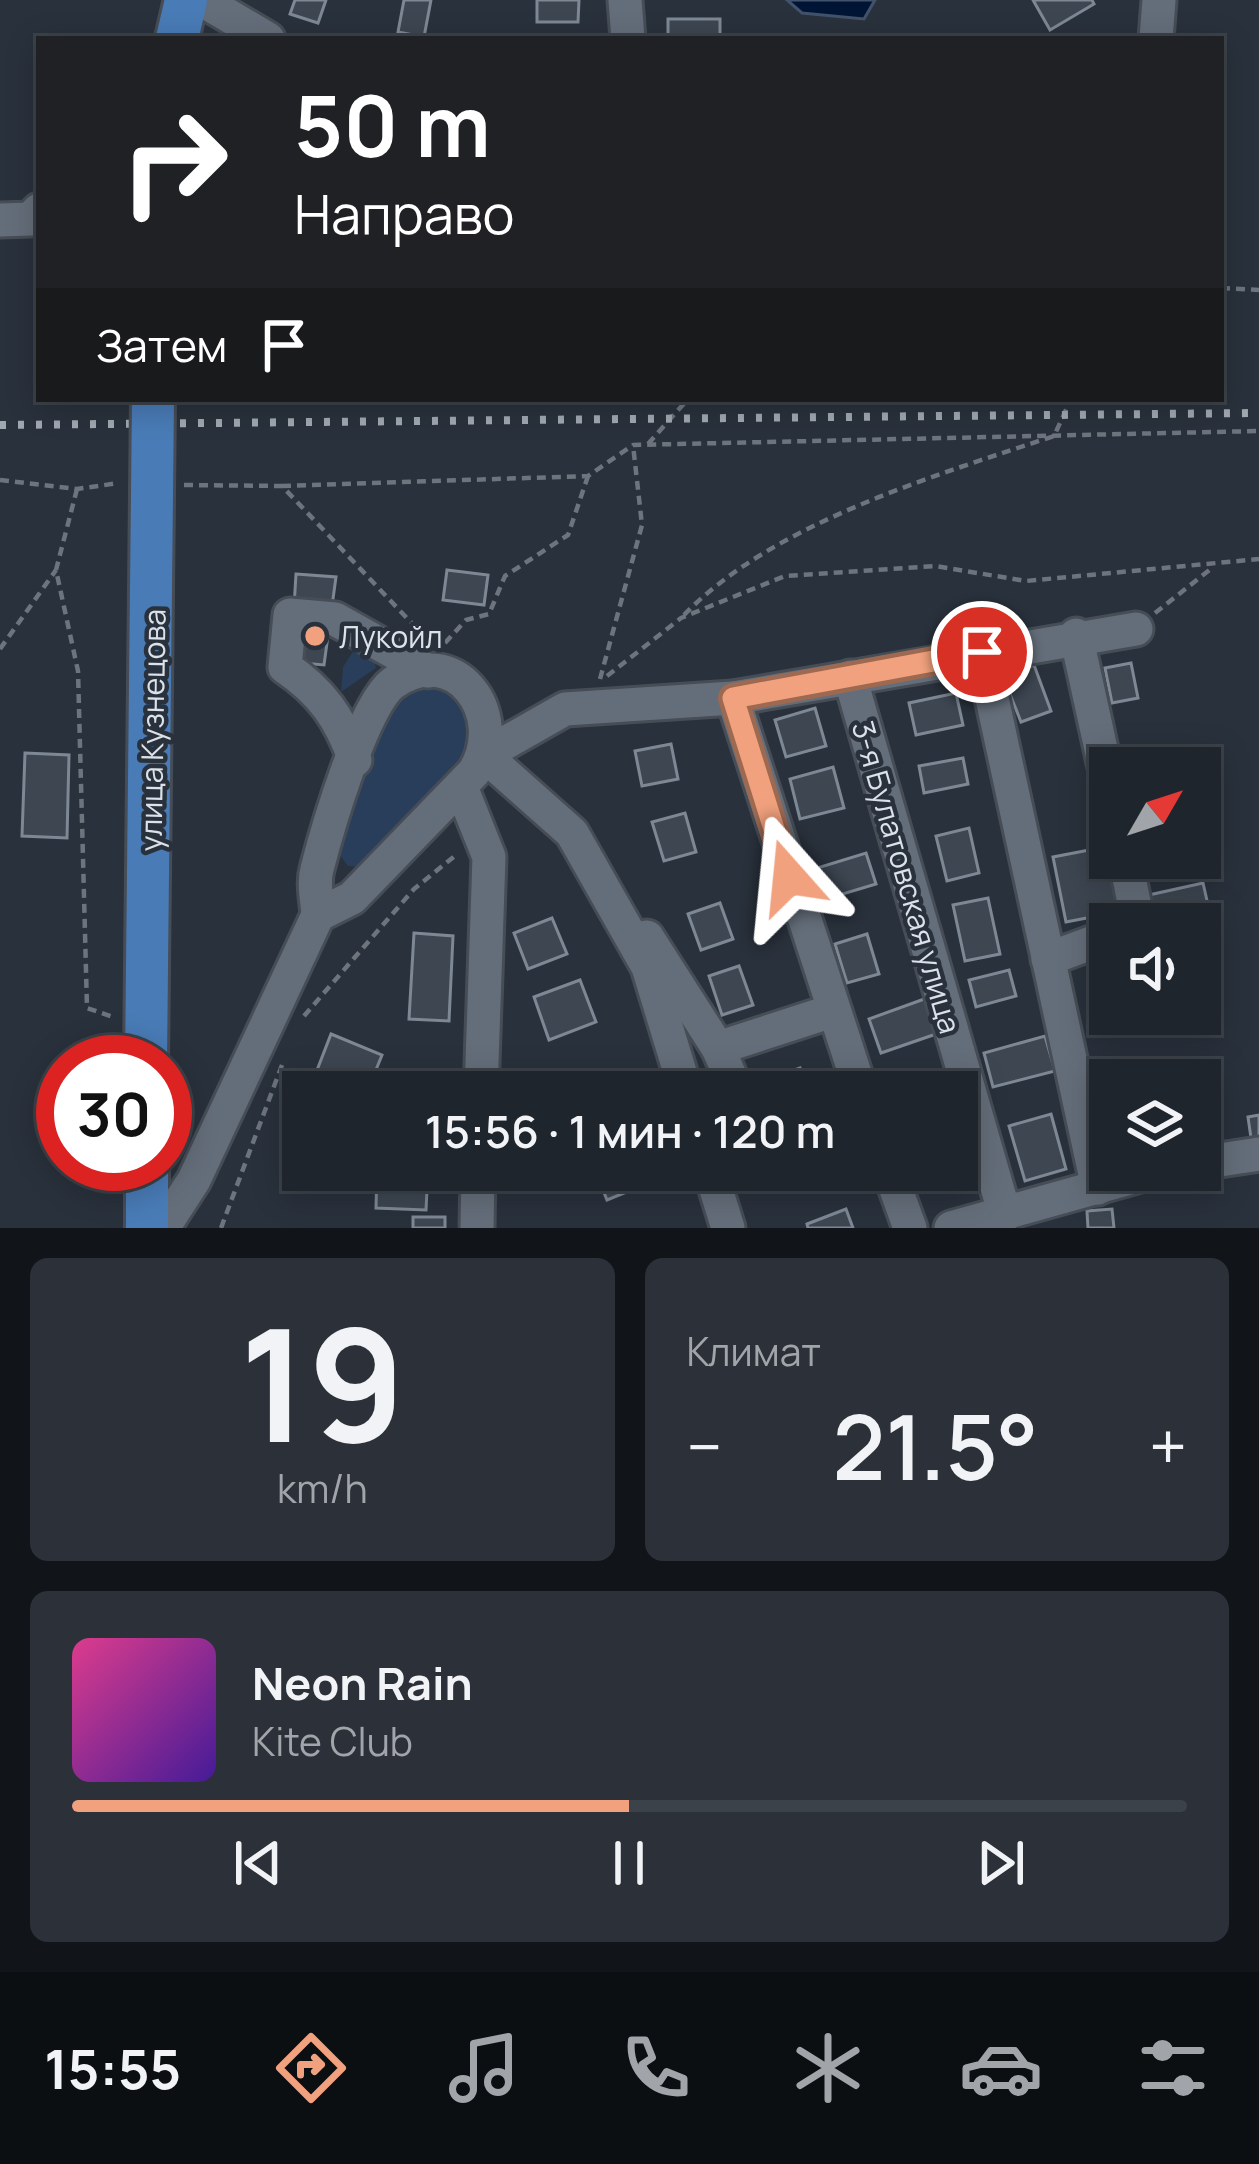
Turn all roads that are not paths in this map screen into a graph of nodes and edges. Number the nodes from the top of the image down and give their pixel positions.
1 (186, 0) edge
2 (202, 0) edge
3 (625, 0) edge
4 (1159, 0) edge
5 (178, 36) edge
6 (263, 36) edge
7 (628, 36) edge
8 (1156, 36) edge
9 (36, 212) edge
10 (0, 220) edge
11 (154, 402) edge
12 (1136, 629) road end
13 (1076, 635) junction
14 (982, 652) junction
15 (438, 673) junction
16 (850, 676) junction
17 (733, 698) junction
18 (1101, 747) edge
19 (484, 755) junction
20 (355, 760) junction
21 (461, 788) junction
22 (572, 833) junction
23 (318, 915) junction
24 (1089, 944) edge
25 (1048, 959) junction
26 (832, 1011) junction
27 (146, 1035) edge
28 (718, 1048) junction
29 (482, 1071) edge
30 (680, 1071) edge
31 (728, 1071) edge
32 (853, 1071) edge
33 (1089, 1147) edge
34 (1259, 1154) edge
35 (1221, 1160) edge
36 (147, 1191) edge
37 (478, 1191) edge
38 (717, 1191) edge
39 (897, 1191) edge
40 (1089, 1191) edge
41 (1005, 1215) junction
42 (147, 1228) edge
43 (163, 1228) edge
44 (477, 1228) edge
45 (728, 1228) edge
46 (910, 1228) edge
47 (951, 1228) edge

1 - 5 main road
2 - 6 street
3 - 7 street
4 - 8 street
9 - 10 street
11 - 27 main road, улица Кузнецова, bridge
12 - 13 street
13 - 14 street
13 - 18 street
14 - 16 street
14 - 25 street
15 - 19 street
15 - 20 street
15 - 20 street
16 - 17 street
16 - 41 street, 3-я Булатовская улица
17 - 19 street
17 - 26 street
19 - 21 street
19 - 22 street
20 - 23 street
21 - 23 street
21 - 29 street
22 - 28 street
22 - 30 street
23 - 43 street
24 - 25 street
25 - 33 street
26 - 28 street
26 - 32 street
28 - 31 street
34 - 35 street
36 - 42 main road
37 - 44 street
38 - 45 street
39 - 46 street
40 - 41 street
41 - 47 street

